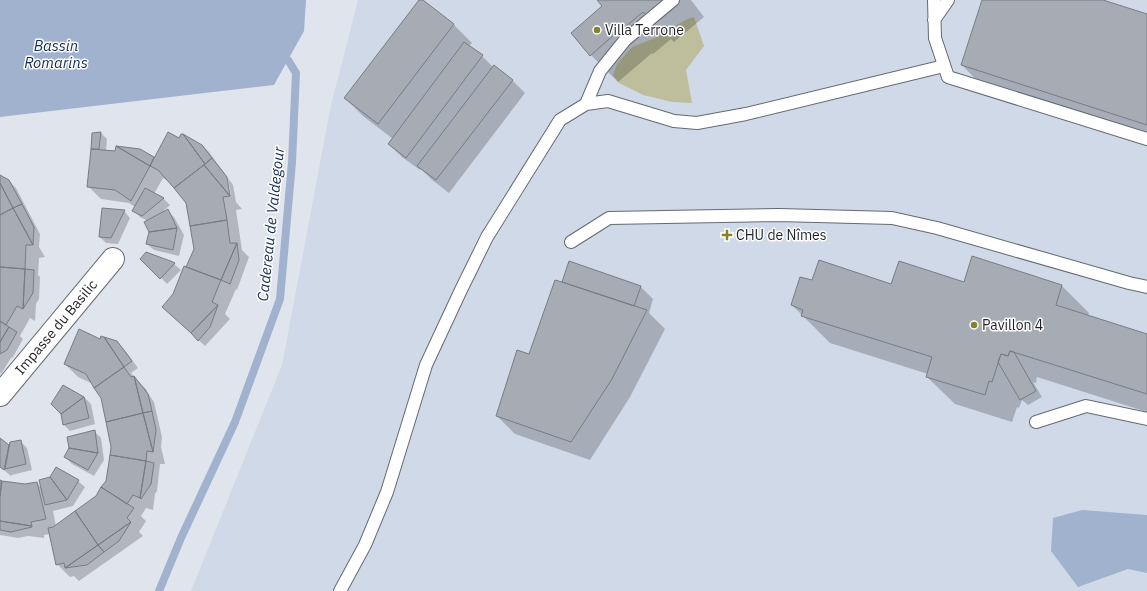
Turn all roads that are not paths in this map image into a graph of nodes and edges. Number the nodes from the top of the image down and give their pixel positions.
1 (673, 0) edge
2 (934, 0) edge
3 (948, 0) edge
4 (934, 20) junction
5 (944, 66) junction
6 (586, 104) junction
7 (1147, 139) edge
8 (571, 242) dead end
9 (113, 259) dead end
10 (1147, 287) edge
11 (0, 395) edge
12 (1147, 419) edge
13 (1036, 422) dead end
14 (340, 591) edge

1 - 6 lane
2 - 4 lane
3 - 4 lane
4 - 5 lane
5 - 6 lane
5 - 7 lane
6 - 14 lane
8 - 10 lane
9 - 11 street, Impasse du Basilic
12 - 13 lane

